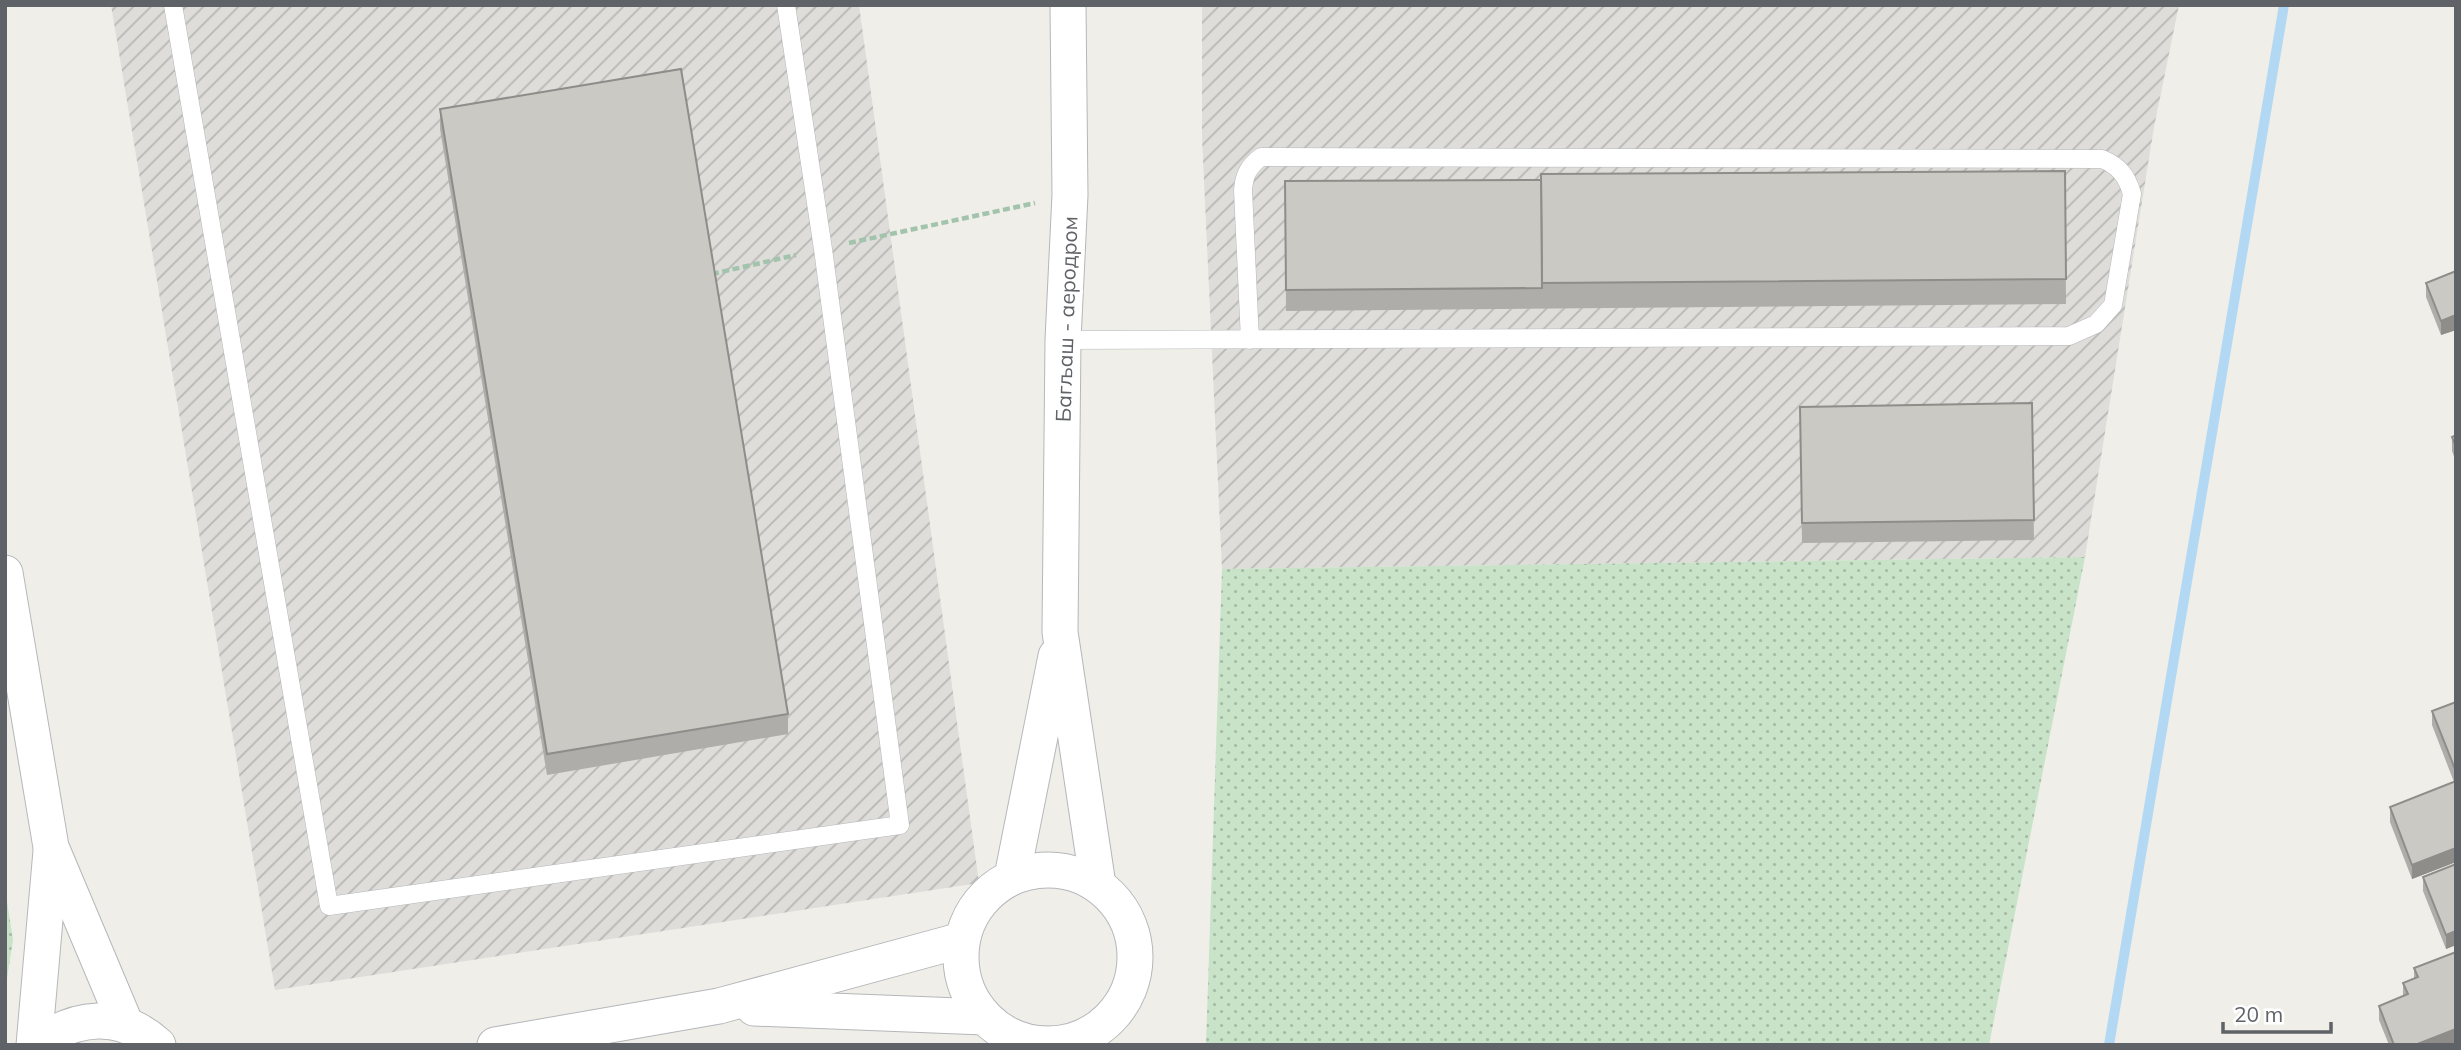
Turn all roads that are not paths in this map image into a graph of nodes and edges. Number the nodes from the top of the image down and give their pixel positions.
1 (173, 5) edge
2 (786, 5) edge
3 (1068, 5) edge
4 (1063, 340) junction
5 (1250, 340) junction
6 (5, 573) edge
7 (1060, 632) junction
8 (51, 847) junction
9 (1013, 877) junction
10 (1098, 885) junction
11 (962, 940) junction
12 (719, 1006) junction
13 (126, 1024) junction
14 (1110, 1030) edge
15 (1000, 1032) edge
16 (36, 1045) edge
17 (158, 1045) edge
18 (495, 1045) edge

1 - 2 lane
3 - 4 street, Багљаш - аеродром
4 - 5 lane
4 - 7 street, Багљаш - аеродром
5 - 5 lane
6 - 8 street
7 - 9 street, Багљаш - аеродром
7 - 10 street, Багљаш - аеродром
8 - 13 street
8 - 16 street
9 - 10 street
9 - 11 street
10 - 14 street
11 - 12 street
11 - 15 street
12 - 15 street
12 - 18 street
13 - 16 street
13 - 17 street
14 - 15 street

